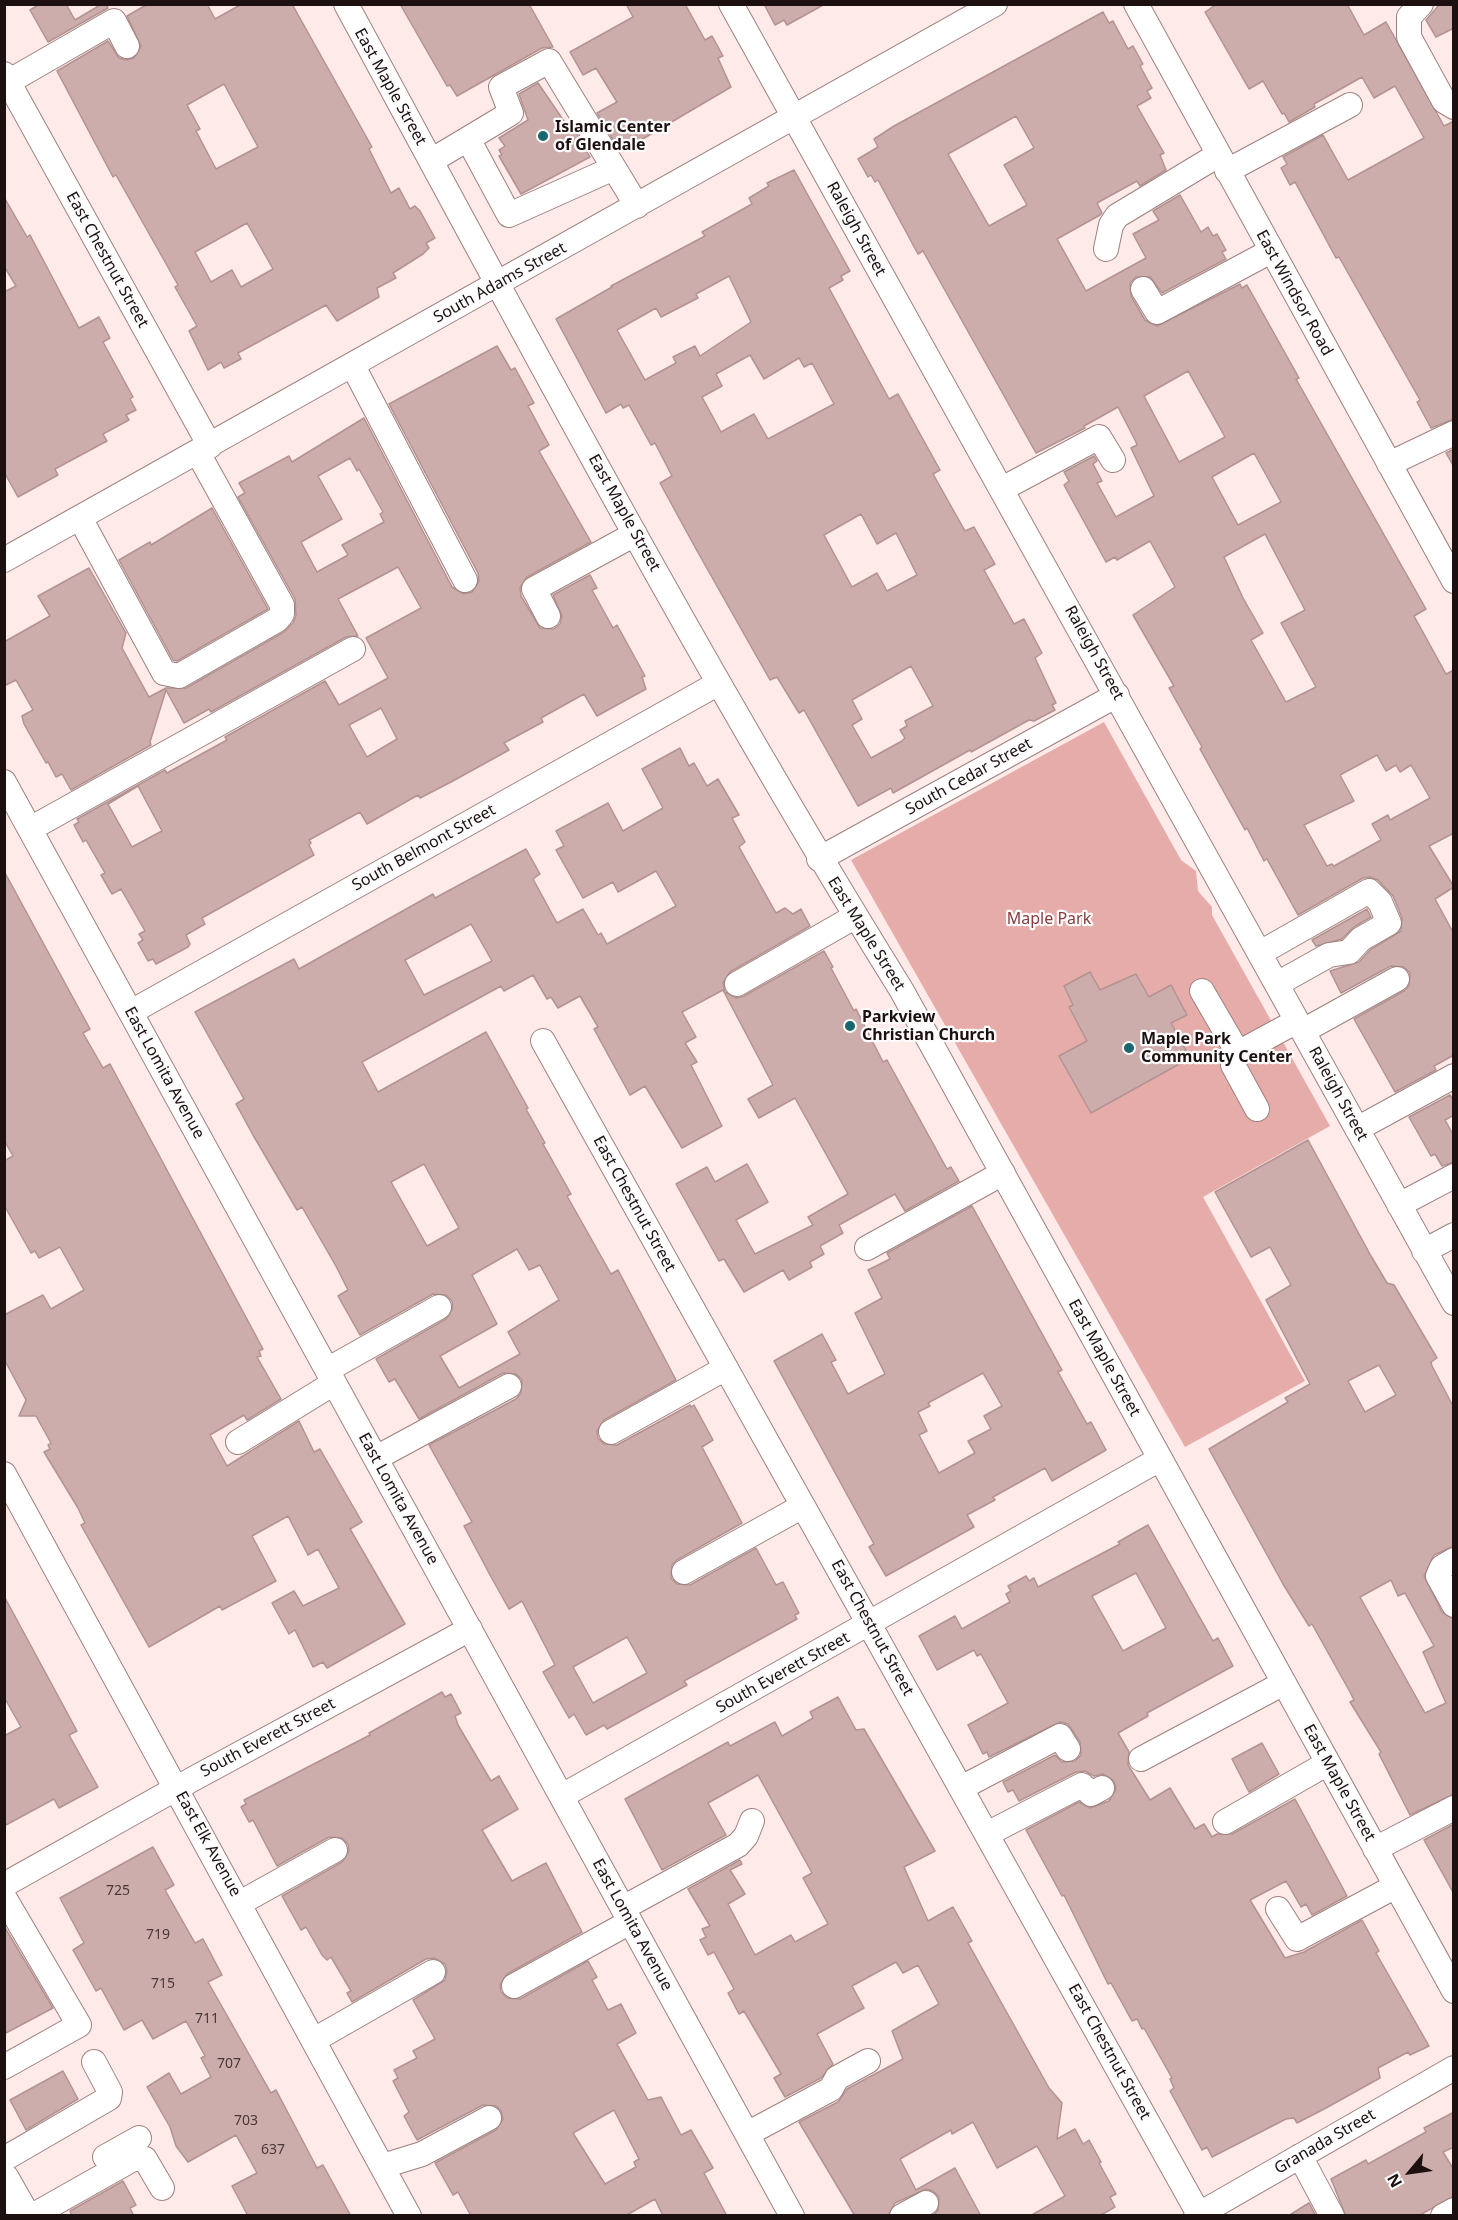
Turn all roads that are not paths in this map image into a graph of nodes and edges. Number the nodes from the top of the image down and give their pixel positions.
1 (346, 4) edge
2 (731, 4) edge
3 (995, 4) edge
4 (1136, 4) edge
5 (1421, 4) edge
6 (128, 46) dead end
7 (7, 78) edge
8 (1350, 105) dead end
9 (1454, 107) edge
10 (794, 117) junction
11 (468, 140) junction
12 (431, 161) junction
13 (1223, 163) junction
14 (614, 168) junction
15 (637, 206) junction
16 (1106, 249) dead end
17 (1271, 251) junction
18 (498, 284) junction
19 (1143, 289) dead end
20 (353, 366) junction
21 (1454, 433) edge
22 (204, 450) junction
23 (1113, 460) dead end
24 (1389, 464) junction
25 (1002, 489) junction
26 (80, 519) junction
27 (635, 534) junction
28 (4, 560) edge
29 (465, 580) dead end
30 (1454, 581) edge
31 (548, 616) dead end
32 (353, 649) dead end
33 (717, 684) junction
34 (1117, 694) junction
35 (4, 782) edge
36 (30, 829) junction
37 (819, 859) junction
38 (856, 916) junction
39 (1260, 953) junction
40 (1397, 979) dead end
41 (737, 984) dead end
42 (1277, 984) junction
43 (1202, 991) dead end
44 (131, 1012) junction
45 (1300, 1026) junction
46 (543, 1041) dead end
47 (1238, 1053) junction
48 (1454, 1076) edge
49 (1257, 1109) dead end
50 (1357, 1129) junction
51 (1003, 1173) junction
52 (1454, 1176) edge
53 (1399, 1205) junction
54 (1454, 1235) edge
55 (867, 1248) dead end
56 (1424, 1251) junction
57 (437, 1303) dead end
58 (1454, 1303) edge
59 (726, 1368) junction
60 (328, 1372) junction
61 (509, 1386) dead end
62 (611, 1432) dead end
63 (238, 1442) dead end
64 (376, 1458) junction
65 (1160, 1459) junction
66 (4, 1474) edge
67 (803, 1506) junction
68 (1454, 1560) edge
69 (684, 1572) dead end
70 (1454, 1605) edge
71 (870, 1624) junction
72 (470, 1629) junction
73 (1284, 1683) junction
74 (1068, 1749) dead end
75 (1142, 1759) dead end
76 (1328, 1763) junction
77 (177, 1788) junction
78 (961, 1788) junction
79 (1102, 1788) dead end
80 (562, 1796) junction
81 (1454, 1808) edge
82 (752, 1821) dead end
83 (1225, 1822) dead end
84 (987, 1833) junction
85 (1375, 1849) junction
86 (335, 1850) dead end
87 (4, 1886) edge
88 (1396, 1886) junction
89 (4, 1897) edge
90 (240, 1903) junction
91 (1278, 1909) dead end
92 (627, 1915) junction
93 (433, 1972) dead end
94 (514, 1986) dead end
95 (1454, 1991) edge
96 (314, 2040) junction
97 (868, 2061) dead end
98 (94, 2062) dead end
99 (4, 2067) edge
100 (1454, 2068) edge
101 (489, 2118) dead end
102 (747, 2134) junction
103 (139, 2138) dead end
104 (1300, 2156) junction
105 (4, 2159) edge
106 (382, 2166) junction
107 (4, 2179) edge
108 (162, 2188) dead end
109 (926, 2203) dead end
110 (1454, 2210) edge
111 (25, 2212) edge
112 (1199, 2215) edge
113 (409, 2216) edge
114 (792, 2216) edge
115 (902, 2216) edge
116 (1332, 2216) edge
117 (1443, 2216) edge

1 - 12 street, East Maple Street
2 - 10 street, Raleigh Street
3 - 10 street, South Adams Street
4 - 13 street, East Windsor Road
5 - 9 street
6 - 7 street
7 - 22 street, East Chestnut Street
8 - 13 street
10 - 15 street, South Adams Street
10 - 25 street, Raleigh Street
11 - 12 street
11 - 14 street
11 - 14 street
12 - 18 street, East Maple Street
13 - 16 street
13 - 17 street, East Windsor Road
14 - 15 street
15 - 18 street, South Adams Street
17 - 19 street
17 - 24 street, East Windsor Road
18 - 20 street, South Adams Street
18 - 27 street, East Maple Street
20 - 22 street, South Adams Street
20 - 29 street
21 - 24 street
22 - 26 street, South Adams Street
22 - 26 street, East Chestnut Street
23 - 25 street
24 - 30 street, East Windsor Road
25 - 34 street, Raleigh Street
26 - 28 street, South Adams Street
27 - 31 street
27 - 33 street, East Maple Street
32 - 36 street
33 - 37 street, East Maple Street
33 - 44 street, South Belmont Street
34 - 37 street, South Cedar Street
34 - 39 street, Raleigh Street
35 - 36 street, East Lomita Avenue
36 - 44 street, East Lomita Avenue
37 - 38 street, East Maple Street
38 - 41 street
38 - 51 street, East Maple Street
39 - 42 street, Raleigh Street
39 - 42 street
40 - 45 street
42 - 45 street, Raleigh Street
43 - 47 street
44 - 60 street, East Lomita Avenue
45 - 47 street
45 - 50 street, Raleigh Street
46 - 59 street, East Chestnut Street
47 - 49 street
48 - 50 street
50 - 53 street, Raleigh Street
51 - 55 street
51 - 65 street, East Maple Street
52 - 53 street
53 - 56 street, Raleigh Street
54 - 56 street
56 - 58 street, Raleigh Street
57 - 60 street
59 - 62 street
59 - 67 street, East Chestnut Street
60 - 63 street
60 - 64 street, East Lomita Avenue
61 - 64 street
64 - 72 street, East Lomita Avenue
65 - 71 street, South Everett Street
65 - 73 street, East Maple Street
66 - 77 street, East Elk Avenue
67 - 69 street
67 - 71 street, East Chestnut Street
68 - 70 street
71 - 78 street, East Chestnut Street
71 - 80 street, South Everett Street
72 - 77 street, South Everett Street
72 - 80 street, East Lomita Avenue
73 - 75 street
73 - 76 street, East Maple Street
74 - 78 street
76 - 83 street
76 - 85 street, East Maple Street
77 - 87 street, South Everett Street
77 - 90 street, East Elk Avenue
78 - 84 street, East Chestnut Street
79 - 84 street
80 - 92 street, East Lomita Avenue
81 - 85 street
82 - 92 street
84 - 112 street, East Chestnut Street
85 - 88 street, East Maple Street
86 - 90 street
88 - 91 street
88 - 95 street, East Maple Street
89 - 99 street
90 - 96 street, East Elk Avenue
92 - 94 street
92 - 102 street, East Lomita Avenue
93 - 96 street
96 - 106 street, East Elk Avenue
97 - 102 street
98 - 105 street
100 - 104 street, Granada Street
101 - 106 street
102 - 114 street, East Lomita Avenue
103 - 111 street
104 - 112 street, Granada Street
104 - 116 street
106 - 113 street, East Elk Avenue
107 - 111 main road
108 - 111 street
109 - 115 street
110 - 117 street

